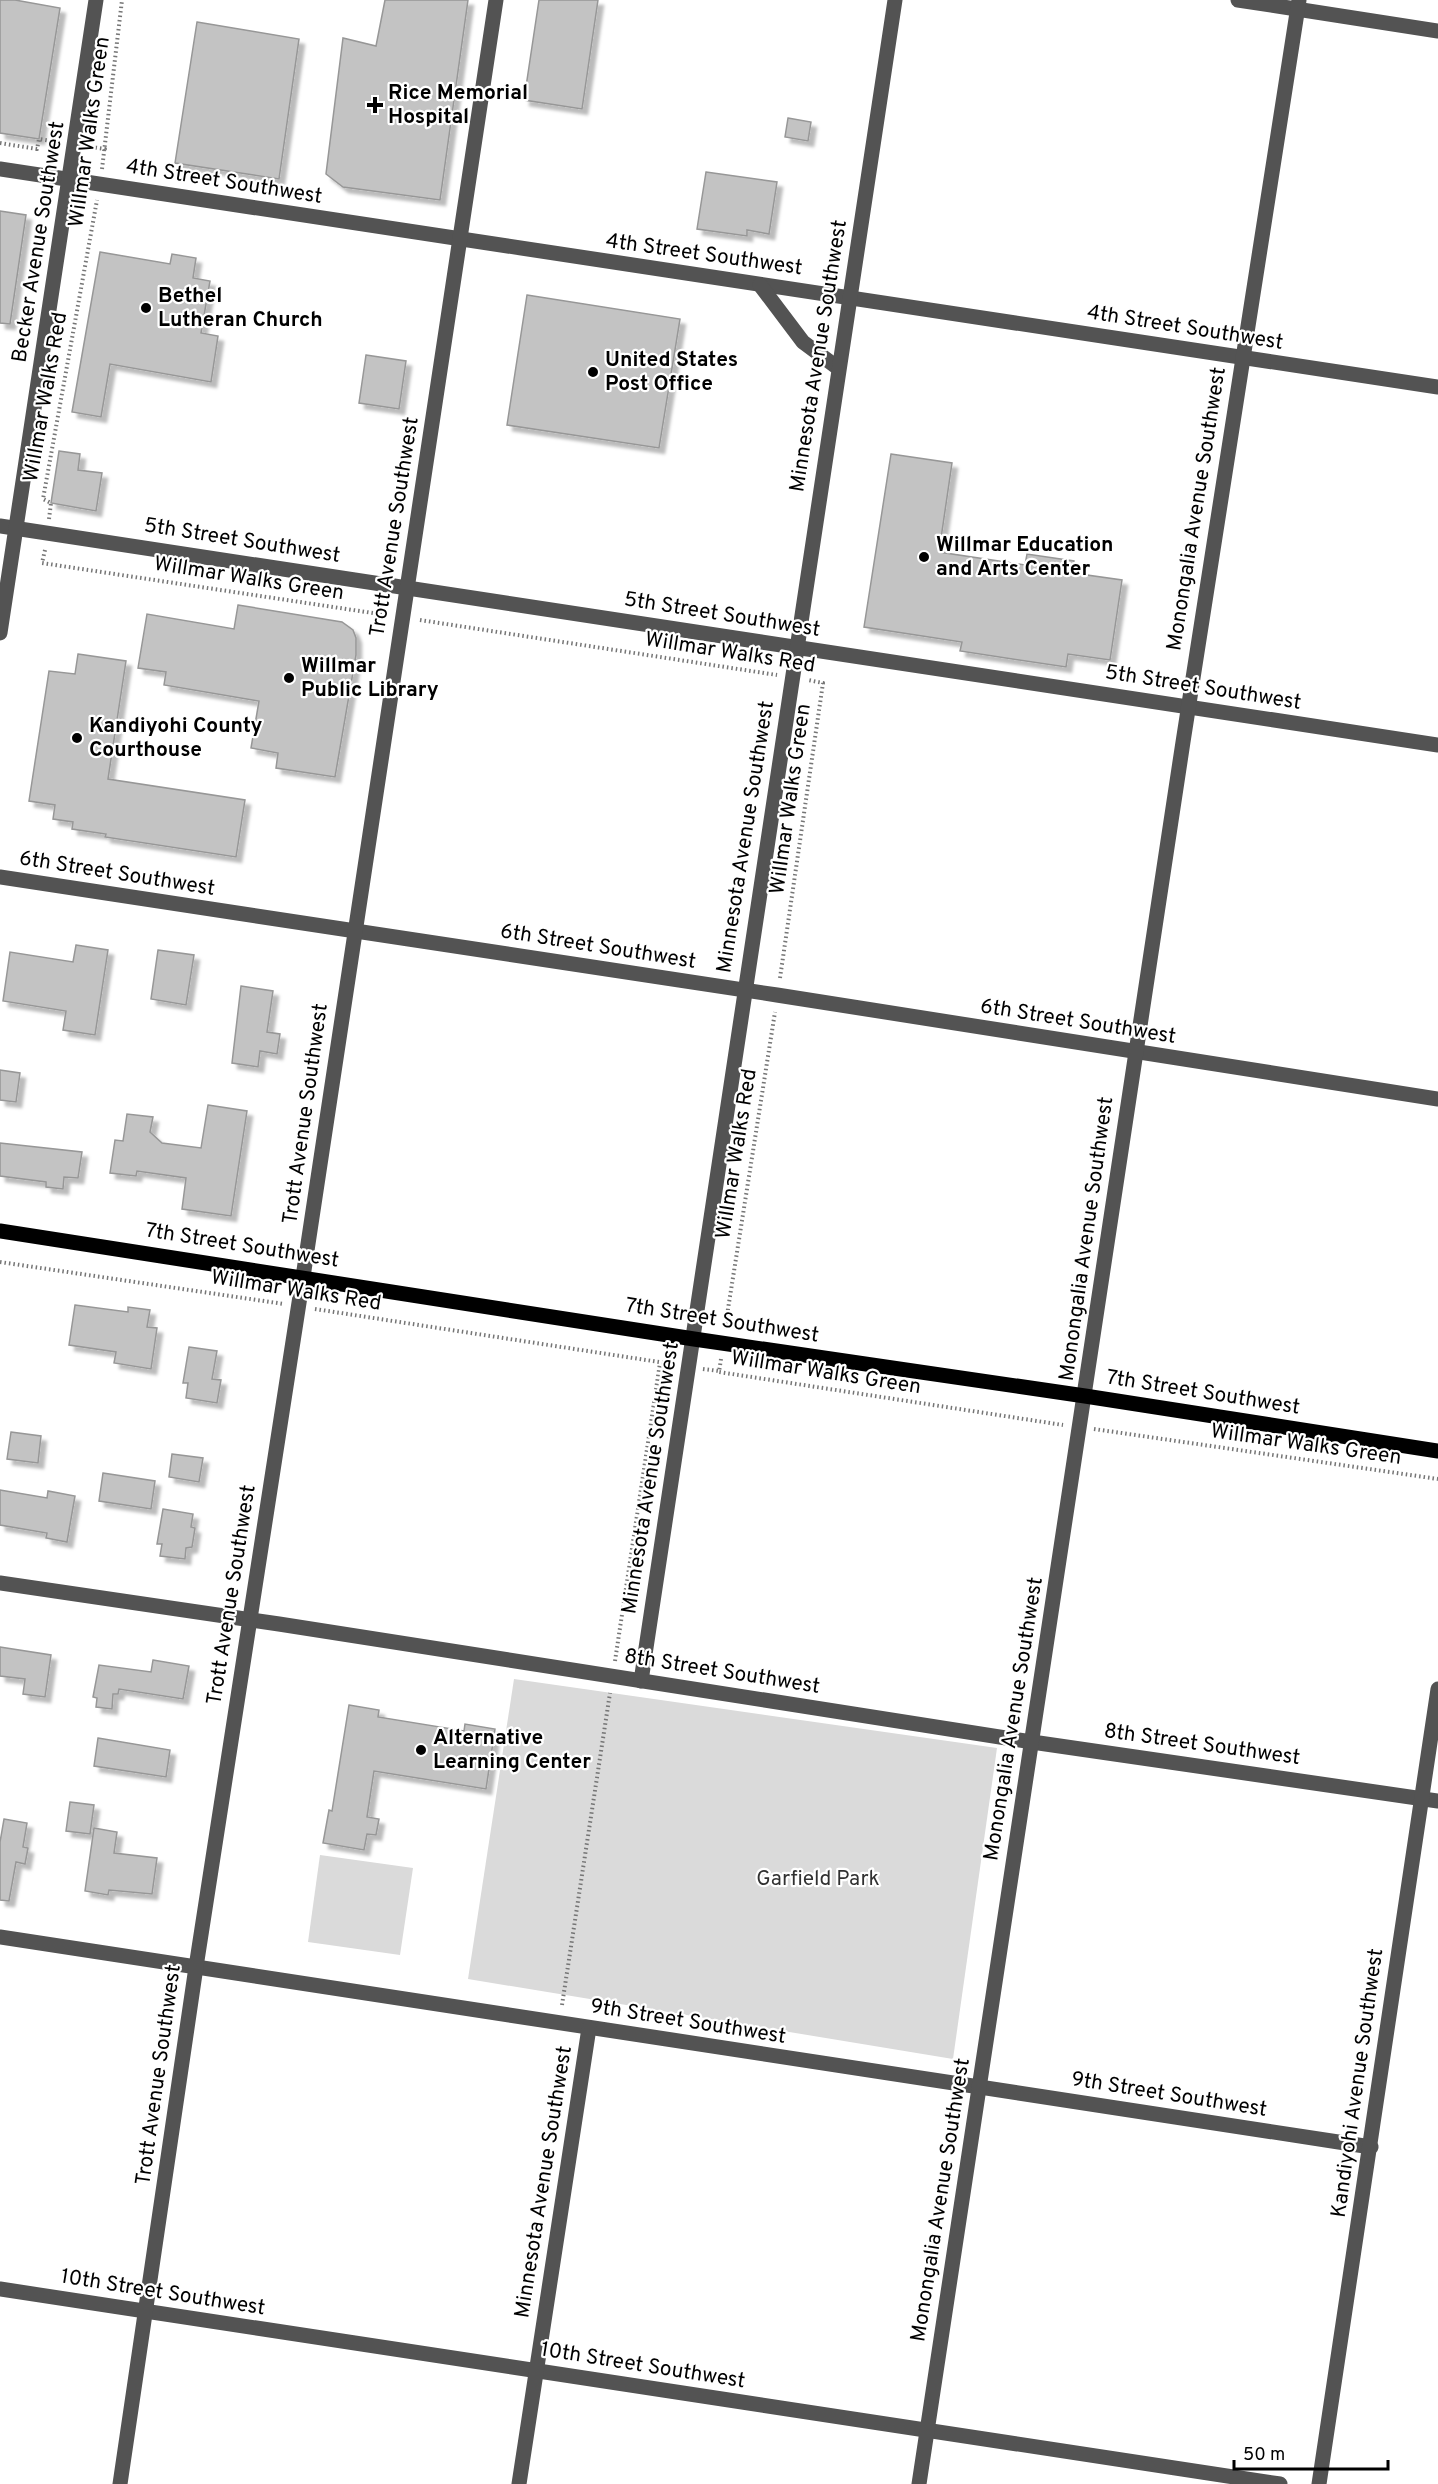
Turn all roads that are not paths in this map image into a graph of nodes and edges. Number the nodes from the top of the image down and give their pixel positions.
1 (96, 0) edge
2 (496, 0) edge
3 (895, 0) edge
4 (1238, 0) edge
5 (1298, 5) edge
6 (1438, 31) edge
7 (0, 169) edge
8 (69, 179) junction
9 (459, 239) junction
10 (760, 285) junction
11 (849, 298) junction
12 (1242, 358) junction
13 (838, 368) junction
14 (1438, 387) edge
15 (0, 526) edge
16 (17, 528) junction
17 (407, 587) junction
18 (0, 633) edge
19 (796, 647) junction
20 (1188, 707) junction
21 (1438, 745) edge
22 (0, 877) edge
23 (354, 932) junction
24 (744, 990) junction
25 (1136, 1052) junction
26 (1438, 1099) edge
27 (0, 1231) edge
28 (303, 1277) junction
29 (694, 1339) junction
30 (1085, 1396) junction
31 (1438, 1451) edge
32 (0, 1583) edge
33 (249, 1620) junction
34 (641, 1680) junction
35 (1438, 1689) edge
36 (1032, 1742) junction
37 (1421, 1798) junction
38 (1438, 1801) edge
39 (0, 1937) edge
40 (196, 1966) junction
41 (589, 2028) junction
42 (979, 2087) junction
43 (1371, 2147) junction
44 (0, 2289) edge
45 (146, 2312) junction
46 (536, 2372) junction
47 (928, 2431) junction
48 (120, 2484) edge
49 (519, 2484) edge
50 (919, 2484) edge
51 (1280, 2484) edge
52 (1319, 2484) edge

1 - 8 street, Becker Avenue Southwest
2 - 9 street, Trott Avenue Southwest
3 - 11 street, Minnesota Avenue Southwest
4 - 5 street
5 - 6 street
5 - 12 street, Monongalia Avenue Southwest
7 - 8 street, 4th Street Southwest
8 - 9 street, 4th Street Southwest
8 - 16 street, Becker Avenue Southwest
9 - 10 street, 4th Street Southwest
9 - 17 street, Trott Avenue Southwest
10 - 11 street, 4th Street Southwest
10 - 13 street
11 - 12 street, 4th Street Southwest
11 - 13 street, Minnesota Avenue Southwest
12 - 14 street, 4th Street Southwest
12 - 20 street, Monongalia Avenue Southwest
13 - 19 street, Minnesota Avenue Southwest
15 - 16 street, 5th Street Southwest
16 - 17 street, 5th Street Southwest
16 - 18 street, Becker Avenue Southwest
17 - 19 street, 5th Street Southwest
17 - 23 street, Trott Avenue Southwest
19 - 20 street, 5th Street Southwest
19 - 24 street, Minnesota Avenue Southwest
20 - 21 street, 5th Street Southwest
20 - 25 street, Monongalia Avenue Southwest
22 - 23 street, 6th Street Southwest
23 - 24 street, 6th Street Southwest
23 - 28 street, Trott Avenue Southwest
24 - 25 street, 6th Street Southwest
24 - 29 street, Minnesota Avenue Southwest
25 - 26 street, 6th Street Southwest
25 - 30 street, Monongalia Avenue Southwest
27 - 28 main road, 7th Street Southwest
28 - 29 main road, 7th Street Southwest
28 - 33 street, Trott Avenue Southwest
29 - 30 main road, 7th Street Southwest
29 - 34 street, Minnesota Avenue Southwest
30 - 31 main road, 7th Street Southwest
30 - 36 street, Monongalia Avenue Southwest
32 - 33 street, 8th Street Southwest
33 - 34 street, 8th Street Southwest
33 - 40 street, Trott Avenue Southwest
34 - 36 street, 8th Street Southwest
35 - 37 street, Kandiyohi Avenue Southwest
36 - 37 street, 8th Street Southwest
36 - 42 street, Monongalia Avenue Southwest
37 - 38 street, 8th Street Southwest
37 - 43 street, Kandiyohi Avenue Southwest
39 - 40 street, 9th Street Southwest
40 - 41 street, 9th Street Southwest
40 - 45 street, Trott Avenue Southwest
41 - 42 street, 9th Street Southwest
41 - 46 street, Minnesota Avenue Southwest
42 - 43 street, 9th Street Southwest
42 - 47 street, Monongalia Avenue Southwest
43 - 52 street, Kandiyohi Avenue Southwest
44 - 45 street, 10th Street Southwest
45 - 46 street, 10th Street Southwest
45 - 48 street, Trott Avenue Southwest
46 - 47 street, 10th Street Southwest
46 - 49 street, Minnesota Avenue Southwest
47 - 50 street, Monongalia Avenue Southwest
47 - 51 street, 10th Street Southwest

